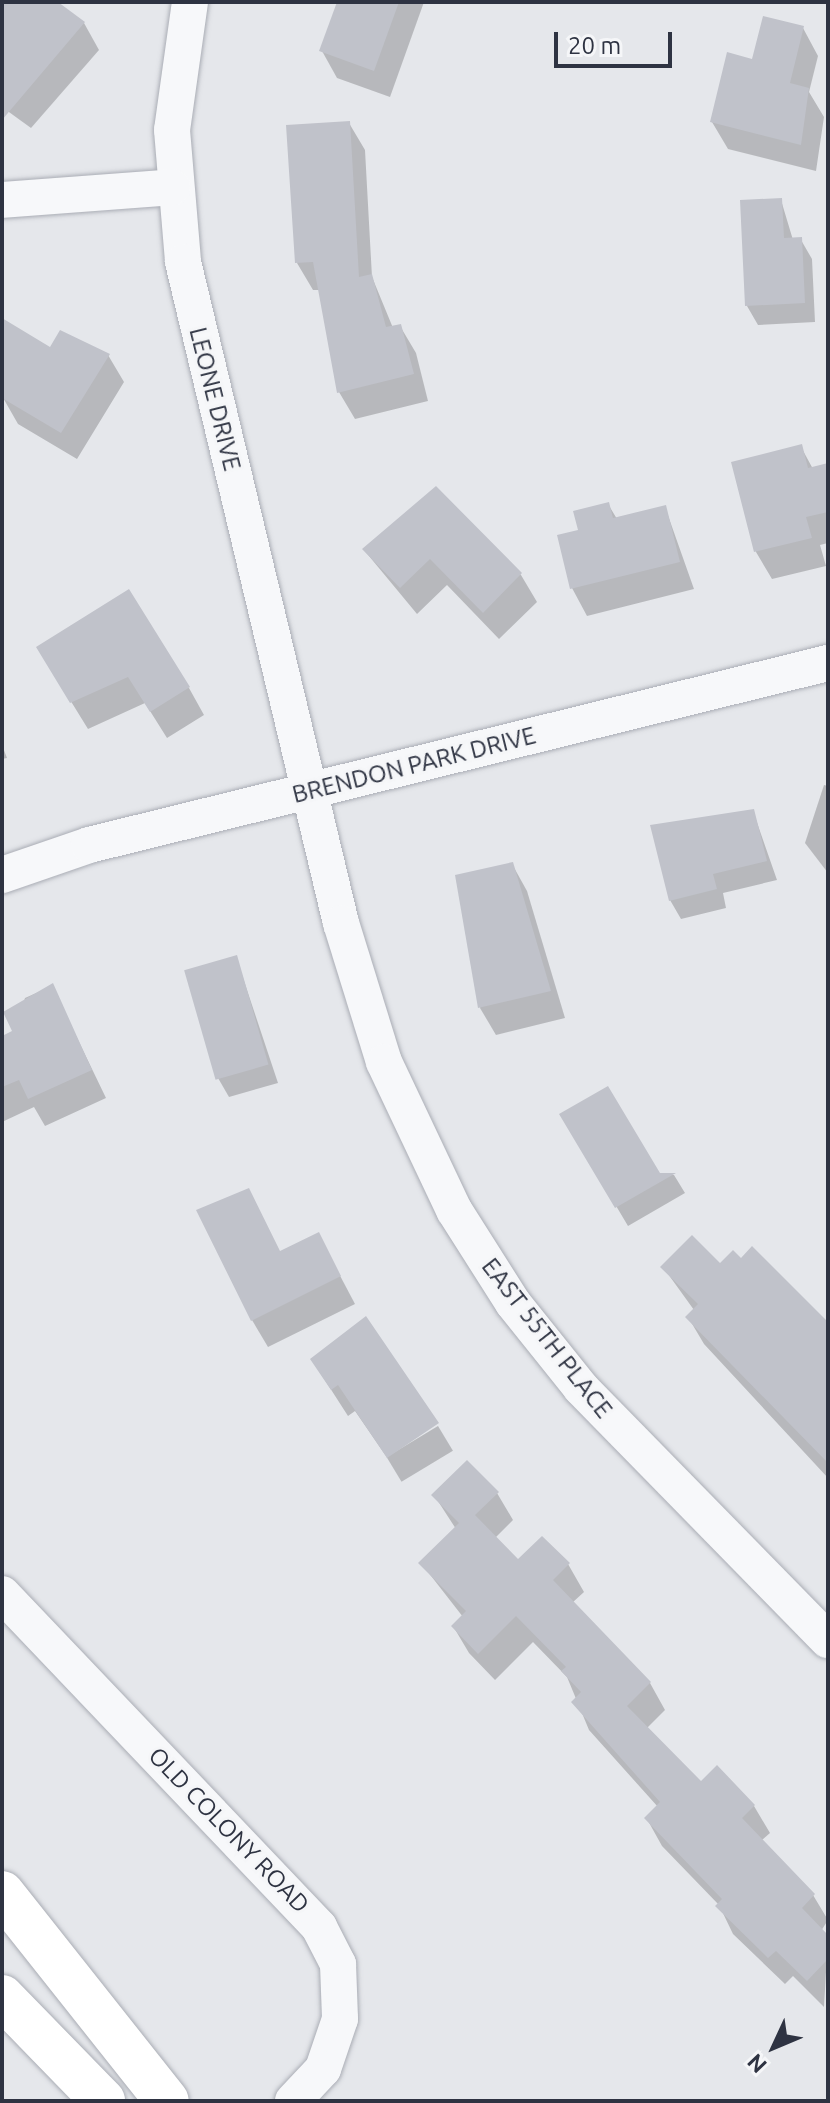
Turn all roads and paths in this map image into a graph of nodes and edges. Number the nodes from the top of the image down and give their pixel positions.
1 (190, 2) edge
2 (173, 187) junction
3 (2, 200) edge
4 (828, 663) edge
5 (310, 790) junction
6 (2, 875) edge
7 (2, 1594) edge
8 (828, 1640) edge
9 (2, 1893) edge
10 (2, 1997) edge
11 (103, 2101) edge
12 (167, 2101) edge
13 (293, 2101) edge

1 - 2 street, LEONE DRIVE
2 - 3 street
2 - 5 street, LEONE DRIVE
4 - 5 street, BRENDON PARK DRIVE
5 - 6 street, BRENDON PARK DRIVE
5 - 8 street, EAST 55TH PLACE
7 - 13 street, OLD COLONY ROAD
9 - 12 main road
10 - 11 main road

